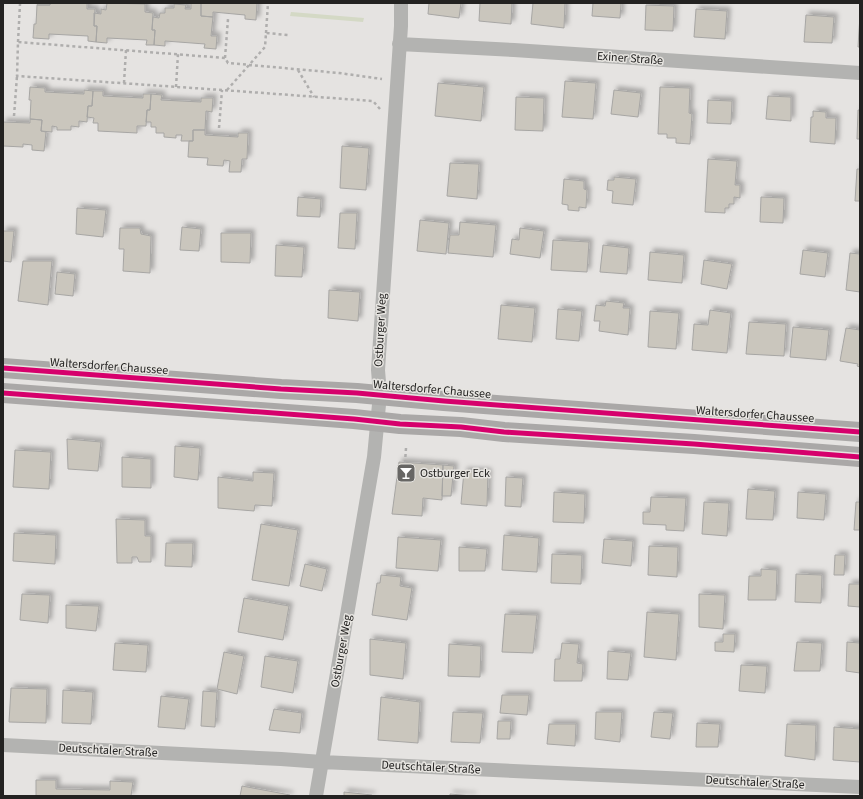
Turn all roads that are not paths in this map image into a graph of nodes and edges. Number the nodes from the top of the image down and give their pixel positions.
1 (401, 3) edge
2 (399, 44) junction
3 (860, 73) edge
4 (3, 368) edge
5 (3, 394) edge
6 (380, 394) junction
7 (377, 422) junction
8 (860, 432) edge
9 (860, 456) edge
10 (3, 745) edge
11 (322, 762) junction
12 (860, 787) edge
13 (316, 796) edge

1 - 2 street, Ostburger Weg
2 - 3 street, Exiner Straße
2 - 6 street, Ostburger Weg
4 - 6 main road, Waltersdorfer Chaussee
5 - 7 main road
6 - 7 street, Ostburger Weg
6 - 8 main road, Waltersdorfer Chaussee
7 - 9 main road
7 - 11 street, Ostburger Weg
10 - 11 street, Deutschtaler Straße
11 - 12 street, Deutschtaler Straße
11 - 13 street, Ostburger Weg

